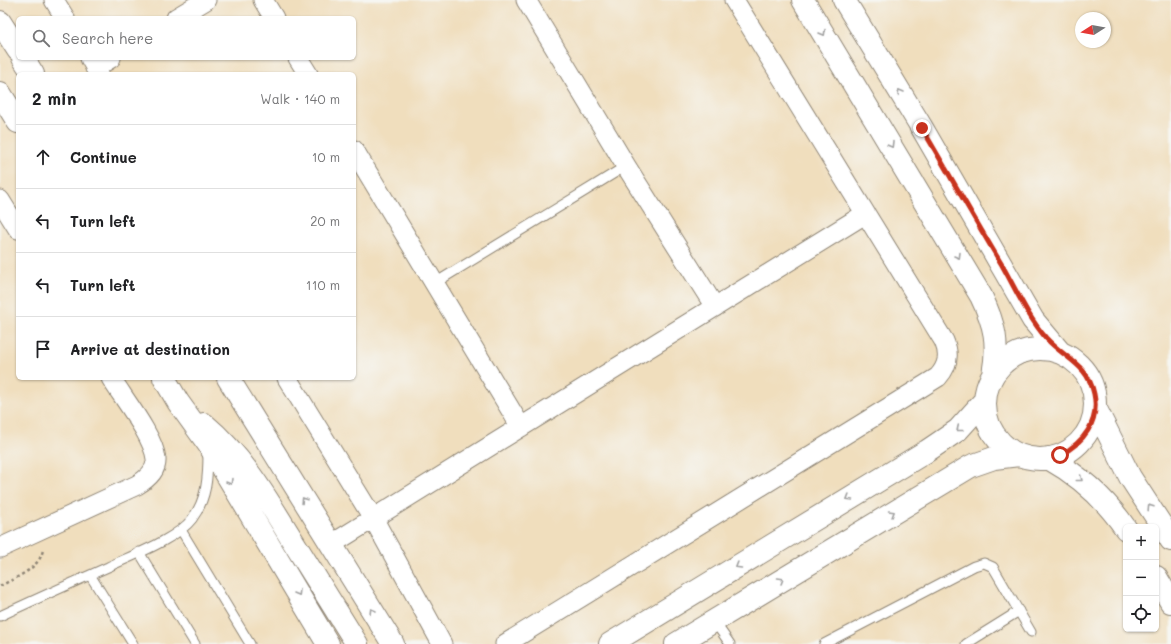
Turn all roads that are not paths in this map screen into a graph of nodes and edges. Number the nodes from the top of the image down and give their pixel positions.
1 (54, 0) edge
2 (206, 0) edge
3 (263, 0) edge
4 (526, 0) edge
5 (734, 0) edge
6 (803, 0) edge
7 (844, 0) edge
8 (64, 16) edge
9 (179, 16) edge
10 (273, 16) edge
11 (0, 22) edge
12 (16, 47) edge
13 (24, 60) edge
14 (299, 60) edge
15 (32, 72) edge
16 (307, 72) edge
17 (0, 93) edge
18 (16, 119) edge
19 (356, 153) edge
20 (626, 166) junction
21 (0, 200) edge
22 (865, 214) junction
23 (16, 226) edge
24 (435, 283) junction
25 (715, 307) junction
26 (1059, 352) junction
27 (993, 375) junction
28 (112, 380) edge
29 (165, 380) edge
30 (229, 380) edge
31 (287, 380) edge
32 (985, 400) junction
33 (178, 402) junction
34 (1095, 407) junction
35 (522, 427) junction
36 (208, 445) junction
37 (1019, 455) junction
38 (1048, 458) junction
39 (373, 518) junction
40 (1123, 525) edge
41 (181, 530) junction
42 (1171, 540) edge
43 (2, 544) edge
44 (332, 544) junction
45 (139, 552) junction
46 (90, 575) junction
47 (1159, 582) edge
48 (1171, 602) edge
49 (1019, 611) junction
50 (0, 616) edge
51 (714, 621) junction
52 (1031, 632) dead end
53 (442, 640) edge
54 (840, 640) edge
55 (505, 642) edge
56 (133, 644) edge
57 (195, 644) edge
58 (250, 644) edge
59 (328, 644) edge
60 (357, 644) edge
61 (393, 644) edge
62 (610, 644) edge
63 (676, 644) edge
64 (730, 644) edge
65 (824, 644) edge
66 (966, 644) edge

1 - 8 street
2 - 9 street
3 - 10 street
4 - 20 street
5 - 22 street
6 -> 27 street
26 -> 7 street
11 - 12 street
13 - 15 street
14 - 16 street
17 - 18 street
19 - 24 street
20 - 24 lane
20 - 25 street
21 - 23 street
22 - 25 street
22 - 55 street
24 - 35 street
25 - 35 street
26 - 27 street
26 - 34 street
27 - 32 street
28 - 43 street
29 - 33 street
44 -> 30 street
31 - 39 street
32 - 37 street
32 -> 62 street
33 - 36 street
33 - 60 street
34 - 38 street
42 -> 34 street
35 - 39 street
36 - 41 lane
36 -> 59 street
37 - 38 street
51 -> 37 street
38 -> 40 street
39 - 44 street
39 - 53 street
41 - 45 lane
41 - 58 lane
61 -> 44 street
45 - 46 lane
45 - 57 lane
46 - 50 lane
46 - 56 lane
47 - 48 street
49 - 52 lane
49 - 54 lane
49 - 66 lane
51 - 63 street
51 - 64 lane
54 - 65 lane

